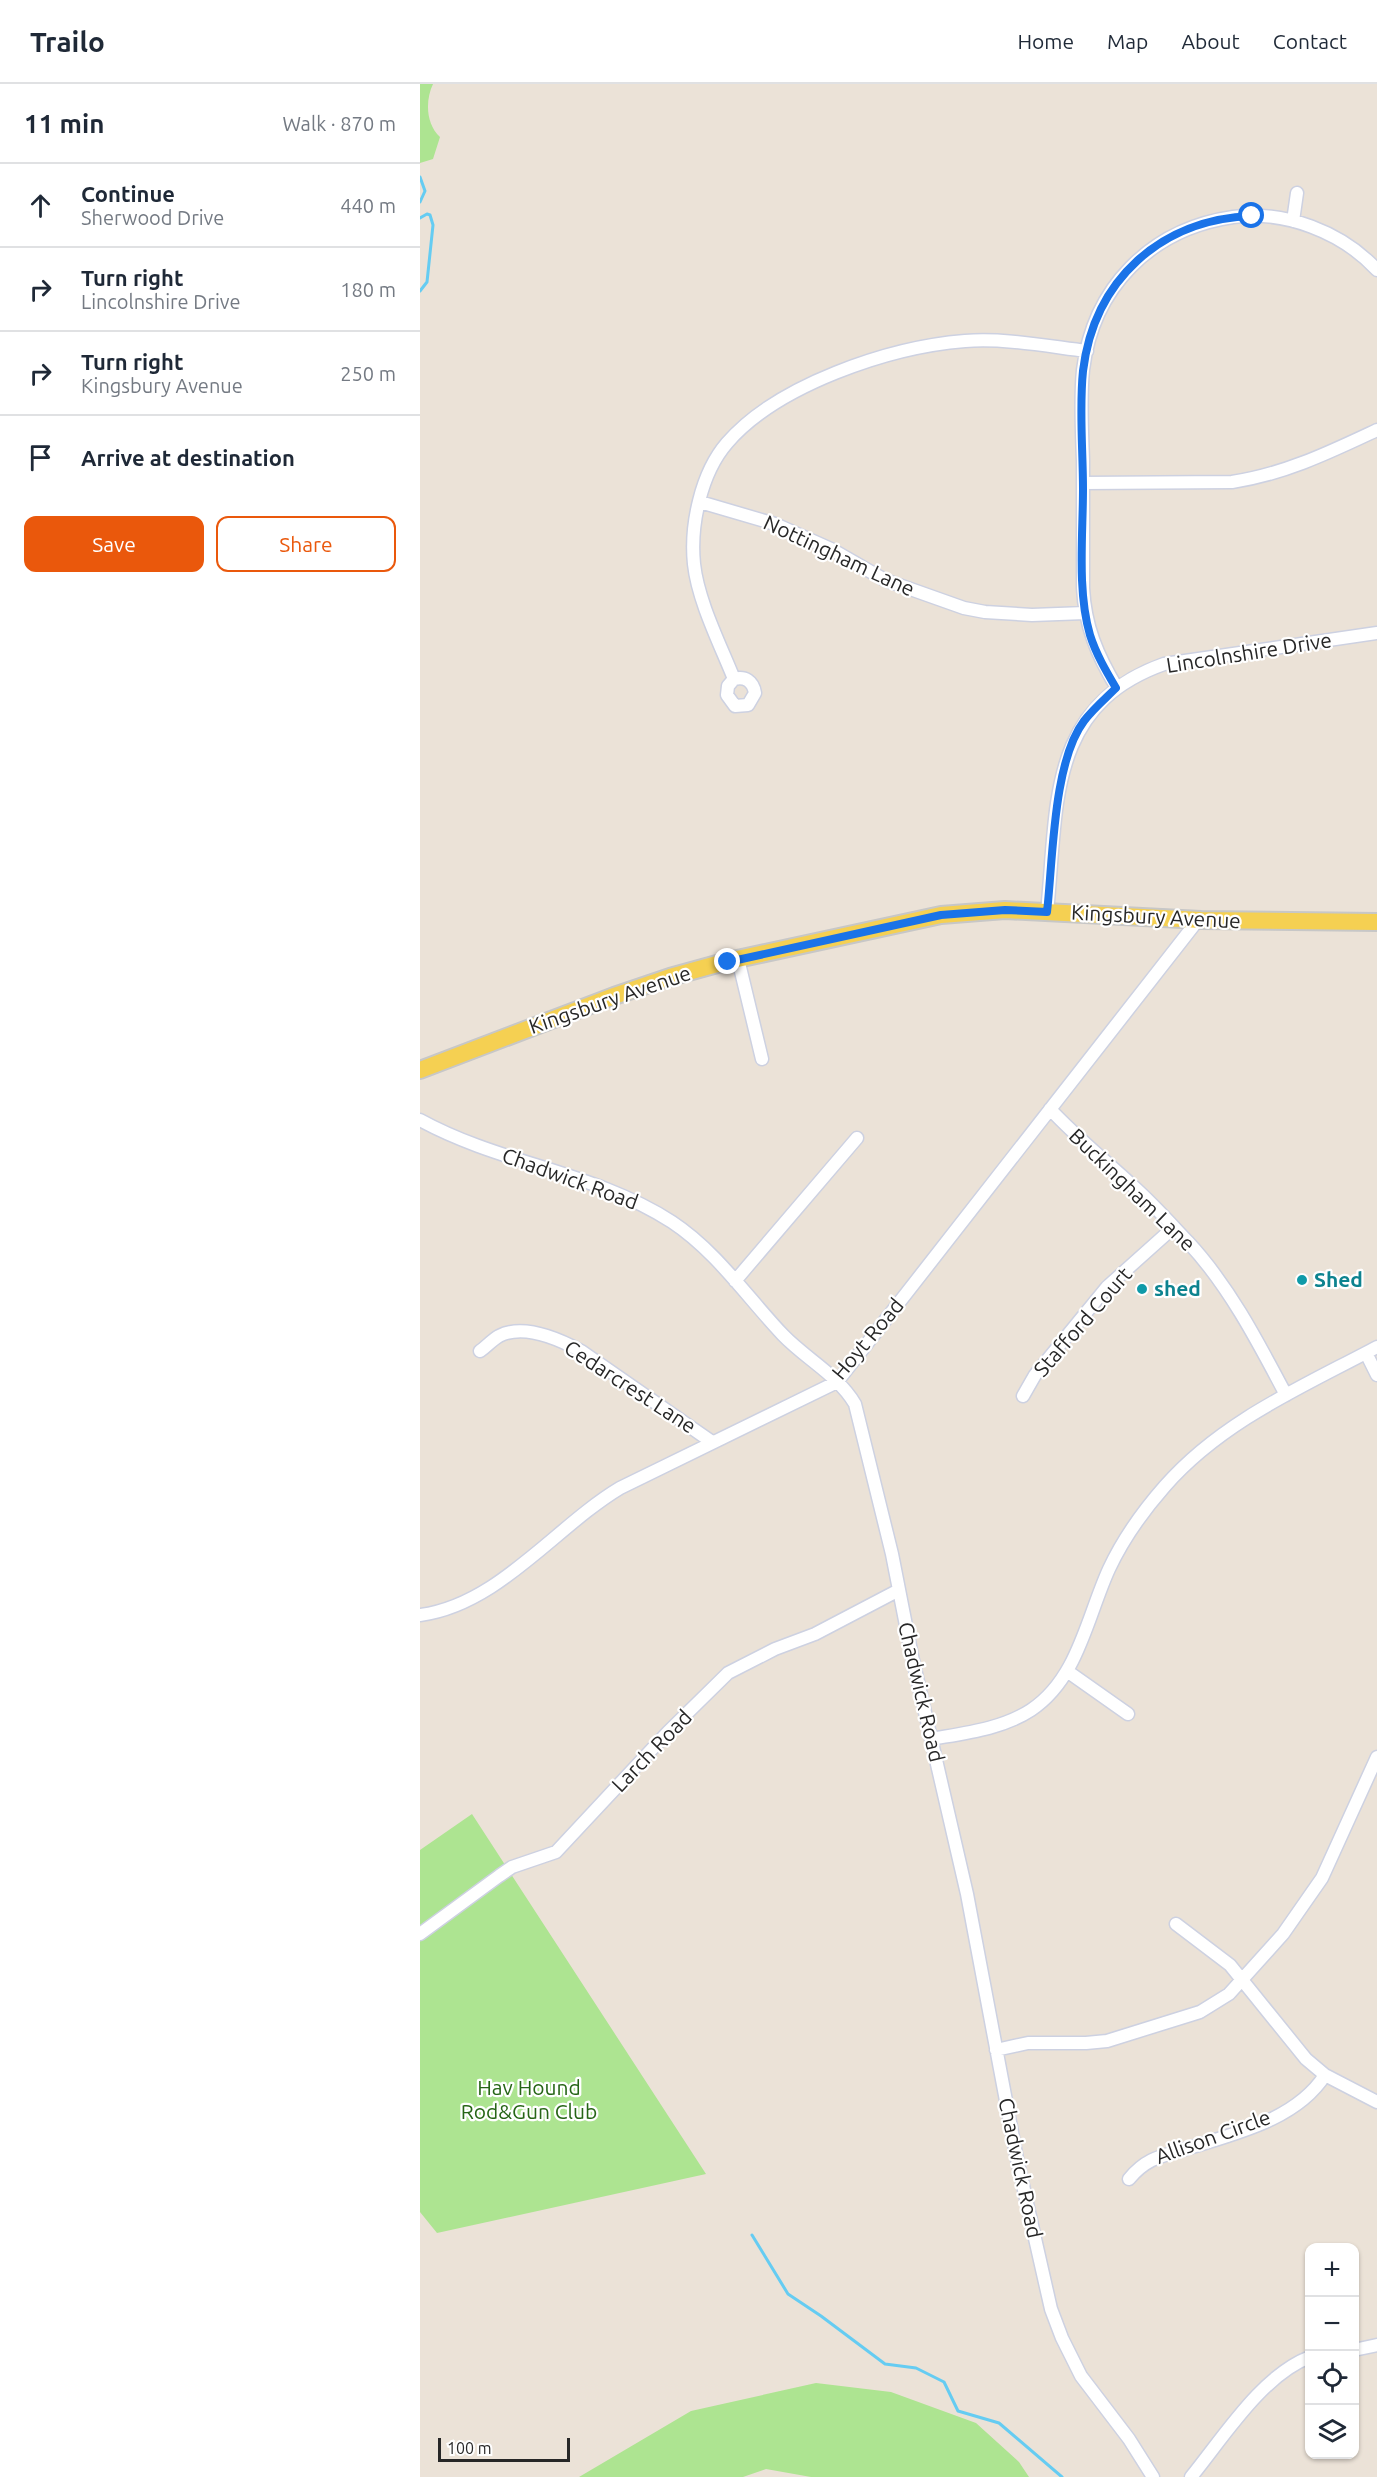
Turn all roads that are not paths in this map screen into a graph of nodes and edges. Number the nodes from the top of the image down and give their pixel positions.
1 (1297, 193) dead end
2 (1293, 221) junction
3 (1377, 270) edge
4 (1087, 351) junction
5 (1377, 430) edge
6 (1083, 483) junction
7 (700, 502) junction
8 (1085, 613) junction
9 (1377, 633) edge
10 (734, 679) dead end
11 (1116, 688) junction
12 (1047, 912) junction
13 (1198, 920) junction
14 (1377, 922) edge
15 (738, 959) junction
16 (762, 1059) dead end
17 (420, 1070) edge
18 (1050, 1109) junction
19 (420, 1120) edge
20 (857, 1138) dead end
21 (1173, 1227) junction
22 (735, 1281) junction
23 (1371, 1350) edge
24 (480, 1351) dead end
25 (1377, 1374) edge
26 (837, 1382) junction
27 (1286, 1395) junction
28 (1023, 1396) dead end
29 (712, 1442) junction
30 (899, 1590) junction
31 (420, 1615) edge
32 (1067, 1671) junction
33 (1128, 1714) dead end
34 (931, 1738) junction
35 (1377, 1757) edge
36 (1176, 1924) dead end
37 (420, 1934) edge
38 (1242, 1981) junction
39 (996, 2050) junction
40 (1325, 2075) junction
41 (1377, 2102) edge
42 (1130, 2179) dead end
43 (1377, 2345) edge
44 (1359, 2349) edge
45 (1305, 2360) edge
46 (1153, 2477) edge
47 (1191, 2477) edge

1 - 2 street
2 - 3 street
2 - 4 street
4 - 6 street
4 - 7 street
5 - 6 street
6 - 8 street
7 - 8 street, Nottingham Lane
7 - 10 street
8 - 11 street
9 - 11 street, Lincolnshire Drive
11 - 12 street, Lincolnshire Drive
12 - 13 main road, Kingsbury Avenue
12 - 15 main road, Kingsbury Avenue
13 - 14 main road, Kingsbury Avenue
13 - 18 street, Hoyt Road
15 - 16 street
15 - 17 main road, Kingsbury Avenue
18 - 21 street, Buckingham Lane
18 - 26 street, Hoyt Road
19 - 22 street, Chadwick Road
20 - 22 street
21 - 27 street, Buckingham Lane
21 - 28 street, Stafford Court
22 - 26 street, Chadwick Road
23 - 25 street
23 - 27 street
24 - 29 street, Cedarcrest Lane
26 - 29 street, Hoyt Road
26 - 30 street, Chadwick Road
27 - 32 street
29 - 31 street, Hoyt Road
30 - 34 street, Chadwick Road
30 - 37 street, Larch Road
32 - 33 street
32 - 34 street
34 - 39 street, Chadwick Road
35 - 38 street
36 - 38 street
38 - 39 street
38 - 40 street
39 - 46 street, Chadwick Road
40 - 41 street
40 - 42 street, Allison Circle
43 - 44 street
45 - 47 street

